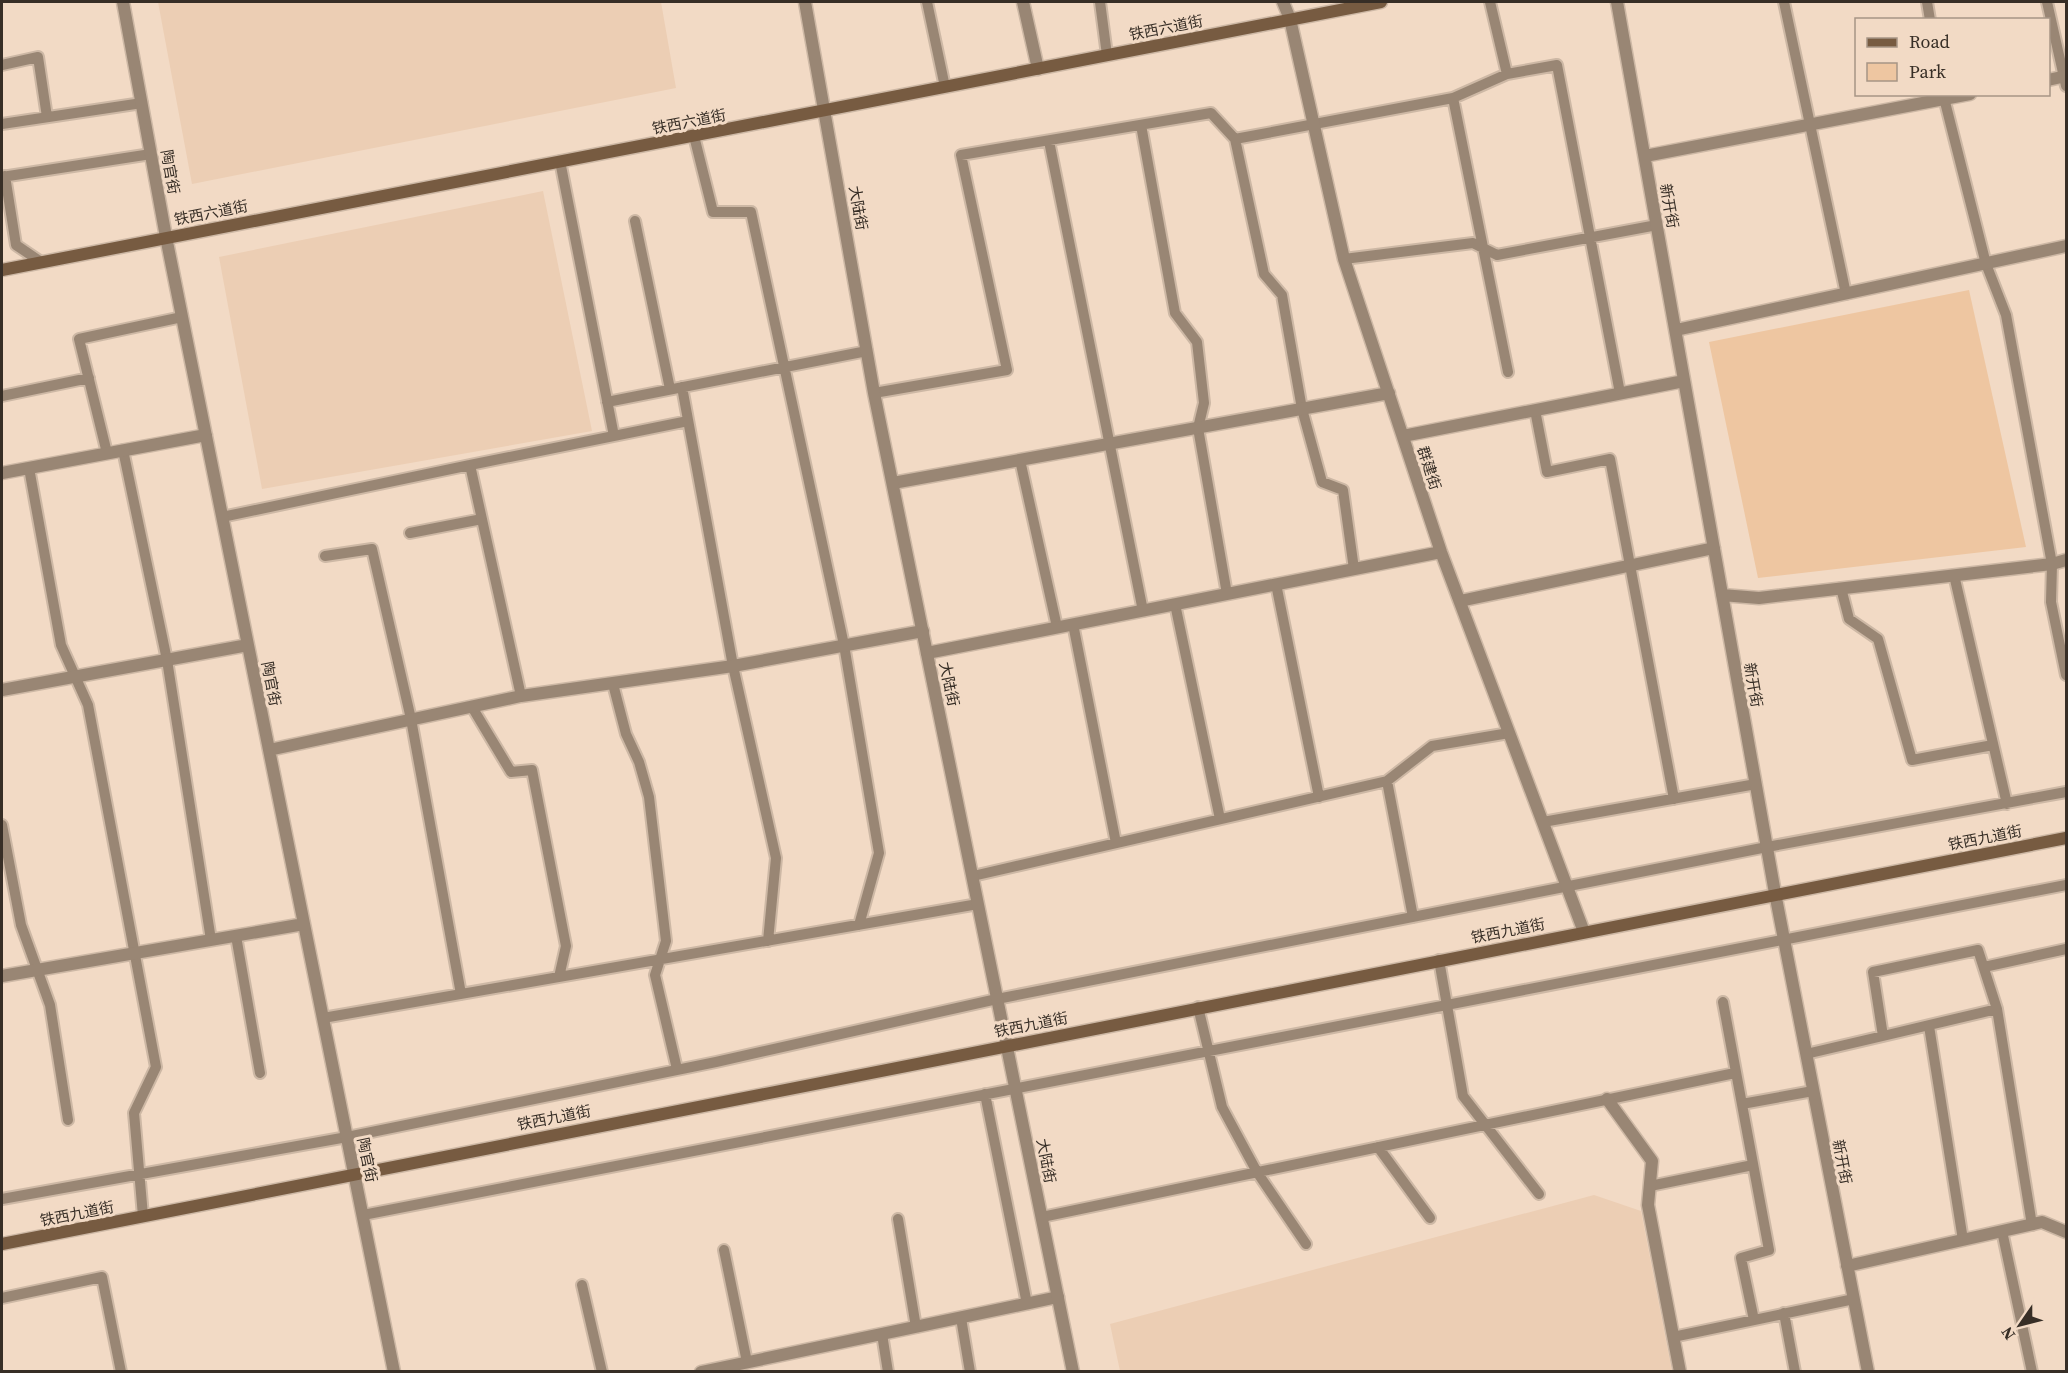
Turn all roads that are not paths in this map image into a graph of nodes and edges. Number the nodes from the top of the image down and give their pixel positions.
1 (123, 2) edge
2 (805, 2) edge
3 (927, 2) edge
4 (1023, 2) edge
5 (1100, 2) edge
6 (1283, 2) edge
7 (1381, 2) edge
8 (1490, 2) edge
9 (1617, 2) edge
10 (1784, 2) edge
11 (1927, 2) edge
12 (2047, 2) edge
13 (1930, 18) edge
14 (1290, 19) junction
15 (1107, 55) junction
16 (2, 65) edge
17 (1038, 69) junction
18 (1507, 74) junction
19 (2050, 80) edge
20 (2066, 80) edge
21 (945, 87) junction
22 (1943, 97) edge
23 (1453, 98) junction
24 (142, 103) junction
25 (826, 110) junction
26 (47, 117) junction
27 (2, 124) edge
28 (1141, 125) junction
29 (1809, 125) junction
30 (1314, 126) junction
31 (693, 136) junction
32 (1235, 139) junction
33 (1049, 141) junction
34 (151, 154) junction
35 (1645, 156) junction
36 (560, 161) junction
37 (3, 177) edge
38 (636, 221) dead end
39 (1657, 225) junction
40 (166, 237) junction
41 (1589, 237) junction
42 (2067, 246) edge
43 (1482, 248) junction
44 (1344, 260) junction
45 (41, 262) junction
46 (1986, 264) junction
47 (2, 270) edge
48 (1846, 294) junction
49 (182, 317) junction
50 (1676, 330) junction
51 (867, 351) junction
52 (783, 368) junction
53 (1508, 372) dead end
54 (89, 378) junction
55 (1684, 381) junction
56 (682, 387) junction
57 (670, 389) junction
58 (874, 393) junction
59 (1389, 393) junction
60 (1620, 393) junction
61 (2, 396) edge
62 (607, 402) junction
63 (1302, 409) junction
64 (1535, 410) junction
65 (688, 421) junction
66 (1198, 428) junction
67 (206, 435) junction
68 (614, 436) junction
69 (1403, 436) junction
70 (1108, 444) junction
71 (123, 450) junction
72 (107, 453) junction
73 (1020, 460) junction
74 (470, 465) junction
75 (30, 468) junction
76 (2, 473) edge
77 (893, 483) junction
78 (222, 517) junction
79 (482, 519) junction
80 (410, 533) dead end
81 (1714, 548) junction
82 (1441, 552) junction
83 (325, 556) dead end
84 (2067, 560) edge
85 (2052, 564) junction
86 (1629, 566) junction
87 (1354, 569) junction
88 (1954, 575) junction
89 (1276, 584) junction
90 (1842, 588) junction
91 (1227, 594) junction
92 (1722, 595) junction
93 (1460, 601) junction
94 (1175, 604) junction
95 (1143, 610) junction
96 (1073, 624) junction
97 (1057, 627) junction
98 (923, 631) junction
99 (248, 645) junction
100 (844, 645) junction
101 (927, 653) junction
102 (167, 660) junction
103 (733, 666) junction
104 (2067, 675) edge
105 (75, 677) junction
106 (614, 684) junction
107 (2, 690) edge
108 (521, 696) junction
109 (472, 706) junction
110 (411, 719) junction
111 (1509, 733) junction
112 (1993, 745) junction
113 (269, 750) junction
114 (1387, 781) junction
115 (1756, 784) junction
116 (2067, 792) edge
117 (1319, 797) junction
118 (1674, 799) junction
119 (2007, 804) junction
120 (1220, 819) junction
121 (1543, 822) junction
122 (2, 825) edge
123 (2067, 838) edge
124 (1116, 843) junction
125 (1767, 847) junction
126 (973, 876) junction
127 (2067, 885) edge
128 (1567, 887) junction
129 (1775, 893) junction
130 (978, 904) junction
131 (1413, 917) junction
132 (304, 924) junction
133 (859, 925) junction
134 (1584, 932) junction
135 (236, 936) junction
136 (1784, 938) junction
137 (211, 940) junction
138 (768, 941) junction
139 (2067, 949) edge
140 (133, 953) junction
141 (661, 960) junction
142 (1439, 960) junction
143 (1984, 967) junction
144 (38, 970) junction
145 (2, 976) edge
146 (559, 977) junction
147 (461, 994) junction
148 (997, 999) junction
149 (1723, 1002) dead end
150 (1446, 1005) junction
151 (1198, 1007) junction
152 (1997, 1010) junction
153 (323, 1018) junction
154 (1929, 1026) junction
155 (1883, 1036) junction
156 (1007, 1044) junction
157 (1209, 1052) junction
158 (1806, 1054) junction
159 (677, 1070) junction
160 (260, 1073) dead end
161 (1736, 1073) junction
162 (1016, 1088) junction
163 (1814, 1091) junction
164 (985, 1094) junction
165 (1607, 1099) junction
166 (1742, 1104) junction
167 (68, 1120) dead end
168 (1484, 1125) junction
169 (347, 1137) junction
170 (1378, 1147) junction
171 (1753, 1165) junction
172 (1257, 1172) junction
173 (354, 1173) junction
174 (138, 1174) junction
175 (1650, 1186) junction
176 (1539, 1194) dead end
177 (2, 1199) edge
178 (363, 1215) junction
179 (143, 1216) junction
180 (1042, 1217) junction
181 (1430, 1218) dead end
182 (898, 1219) dead end
183 (2032, 1225) junction
184 (2002, 1231) junction
185 (2067, 1232) edge
186 (1963, 1240) junction
187 (2, 1244) edge
188 (1306, 1244) dead end
189 (724, 1250) dead end
190 (1847, 1266) junction
191 (582, 1285) dead end
192 (1058, 1297) junction
193 (2, 1298) edge
194 (1854, 1299) junction
195 (1027, 1304) junction
196 (1784, 1313) junction
197 (960, 1318) junction
198 (1754, 1320) junction
199 (916, 1327) junction
200 (882, 1334) junction
201 (1673, 1337) junction
202 (748, 1367) edge
203 (121, 1371) edge
204 (394, 1371) edge
205 (602, 1371) edge
206 (701, 1371) edge
207 (888, 1371) edge
208 (970, 1371) edge
209 (1073, 1371) edge
210 (1680, 1371) edge
211 (1795, 1371) edge
212 (1868, 1371) edge
213 (2032, 1371) edge

1 - 24 street, 陶官街
2 - 25 street, 大陆街
3 - 21 lane
4 - 17 street
5 - 15 lane
6 - 14 street, 群建街
7 - 14 main road, 铁西六道街
8 - 18 lane
9 - 35 street, 新开街
10 - 29 lane
11 - 13 lane
12 - 20 lane
14 - 15 main road, 铁西六道街
14 - 30 street, 群建街
15 - 17 main road, 铁西六道街
16 - 26 lane
17 - 21 main road, 铁西六道街
18 - 23 lane
18 - 41 lane
19 - 20 street
21 - 25 main road, 铁西六道街
22 - 29 street
22 - 46 lane
23 - 30 lane
23 - 43 lane
24 - 26 lane
24 - 34 street, 陶官街
25 - 31 main road, 铁西六道街
25 - 51 street, 大陆街
26 - 27 lane
28 - 32 lane
28 - 33 lane
28 - 66 lane
29 - 35 street
29 - 48 lane
30 - 32 lane
30 - 44 street, 群建街
31 - 36 main road, 铁西六道街
31 - 52 lane
32 - 63 lane
33 - 58 lane
33 - 70 lane
34 - 37 lane
34 - 40 street, 陶官街
35 - 39 street, 新开街
36 - 40 main road, 铁西六道街
36 - 62 lane
37 - 45 lane
38 - 57 lane
39 - 41 lane
39 - 50 street, 新开街
40 - 45 main road, 铁西六道街
40 - 49 street, 陶官街
41 - 43 lane
41 - 60 lane
42 - 46 street
43 - 44 lane
43 - 53 lane
44 - 59 street, 群建街
45 - 47 main road, 铁西六道街
46 - 48 street
46 - 85 lane
48 - 50 street
49 - 54 lane
49 - 67 street, 陶官街
50 - 55 street, 新开街
51 - 52 lane
51 - 58 street, 大陆街
52 - 56 lane
52 - 100 lane
54 - 61 lane
54 - 72 lane
55 - 60 street
55 - 81 street, 新开街
56 - 57 lane
56 - 65 lane
57 - 62 lane
58 - 77 street, 大陆街
59 - 63 street
59 - 69 street, 群建街
60 - 64 street
62 - 68 lane
63 - 66 street
63 - 87 lane
64 - 69 street
64 - 86 lane
65 - 68 lane
65 - 103 lane
66 - 70 street
66 - 91 lane
67 - 71 street
67 - 78 street, 陶官街
68 - 74 lane
69 - 82 street, 群建街
70 - 73 street
70 - 95 lane
71 - 72 street
71 - 102 lane
72 - 75 street
73 - 77 street
73 - 97 lane
74 - 78 lane
74 - 79 lane
75 - 76 street
75 - 105 lane
77 - 98 street, 大陆街
78 - 99 street, 陶官街
79 - 80 lane
79 - 108 lane
81 - 86 street
81 - 92 street, 新开街
82 - 87 street
82 - 93 street, 群建街
83 - 110 lane
84 - 85 street
85 - 88 street
85 - 104 lane
86 - 93 street
86 - 118 lane
87 - 89 street
88 - 90 street
88 - 112 lane
89 - 91 street
89 - 117 lane
90 - 92 street
90 - 112 lane
91 - 94 street
92 - 115 street, 新开街
93 - 111 street, 群建街
94 - 95 street
94 - 120 lane
95 - 96 street
96 - 97 street
96 - 124 lane
97 - 101 street
98 - 100 street
98 - 101 street, 大陆街
99 - 102 street
99 - 113 street, 陶官街
100 - 103 street
100 - 133 lane
101 - 126 street, 大陆街
102 - 105 street
102 - 137 lane
103 - 106 street
103 - 138 lane
105 - 107 street
105 - 140 lane
106 - 108 street
106 - 141 lane
108 - 109 street
109 - 110 street
109 - 146 lane
110 - 113 street
110 - 147 lane
111 - 114 lane
111 - 121 street, 群建街
112 - 119 lane
113 - 132 street, 陶官街
114 - 117 lane
114 - 131 lane
115 - 118 lane
115 - 125 street, 新开街
116 - 119 lane
117 - 120 lane
118 - 121 lane
119 - 125 lane
120 - 124 lane
121 - 128 street, 群建街
122 - 144 lane
123 - 129 main road, 铁西九道街
124 - 126 lane
125 - 128 lane
125 - 129 street, 新开街
126 - 130 street, 大陆街
127 - 136 lane
128 - 131 lane
128 - 134 street, 群建街
129 - 134 main road, 铁西九道街
129 - 136 street, 新开街
130 - 133 lane
130 - 148 street, 大陆街
131 - 148 lane
132 - 135 street
132 - 153 street, 陶官街
133 - 138 lane
134 - 142 main road, 铁西九道街
135 - 137 street
135 - 160 lane
136 - 150 lane
136 - 158 street, 新开街
137 - 140 street
138 - 141 lane
139 - 143 lane
140 - 144 street
140 - 174 lane
141 - 146 lane
141 - 159 lane
142 - 150 lane
142 - 151 main road, 铁西九道街
143 - 152 lane
143 - 155 lane
144 - 145 street
144 - 167 lane
146 - 147 lane
147 - 153 lane
148 - 156 street, 大陆街
148 - 159 lane
149 - 161 lane
150 - 157 lane
150 - 168 lane
151 - 156 main road, 铁西九道街
151 - 157 lane
152 - 154 lane
152 - 183 lane
153 - 169 street, 陶官街
154 - 155 lane
154 - 186 lane
155 - 158 lane
156 - 162 street, 大陆街
156 - 173 main road, 铁西九道街
157 - 162 lane
157 - 172 lane
158 - 163 street, 新开街
159 - 169 lane
161 - 165 lane
161 - 166 lane
162 - 164 lane
162 - 180 street, 大陆街
163 - 166 lane
163 - 190 street, 新开街
164 - 178 lane
164 - 195 lane
165 - 168 lane
165 - 175 street
166 - 171 lane
168 - 170 lane
168 - 176 lane
169 - 173 street, 陶官街
169 - 174 lane
170 - 172 lane
170 - 181 lane
171 - 175 lane
171 - 198 lane
172 - 180 lane
172 - 188 lane
173 - 178 street, 陶官街
173 - 179 main road, 铁西九道街
174 - 177 lane
174 - 179 lane
175 - 201 street
178 - 204 street, 陶官街
179 - 187 main road, 铁西九道街
180 - 192 street, 大陆街
182 - 199 lane
183 - 184 street
183 - 185 street
184 - 186 street
184 - 213 lane
186 - 190 street
189 - 202 lane
190 - 194 street, 新开街
191 - 205 lane
192 - 195 street
192 - 209 street, 大陆街
193 - 203 lane
194 - 196 lane
194 - 212 street, 新开街
195 - 197 street
196 - 198 lane
196 - 211 lane
197 - 199 street
197 - 208 lane
198 - 201 lane
199 - 200 street
200 - 202 street
200 - 207 lane
201 - 210 street
202 - 206 street

